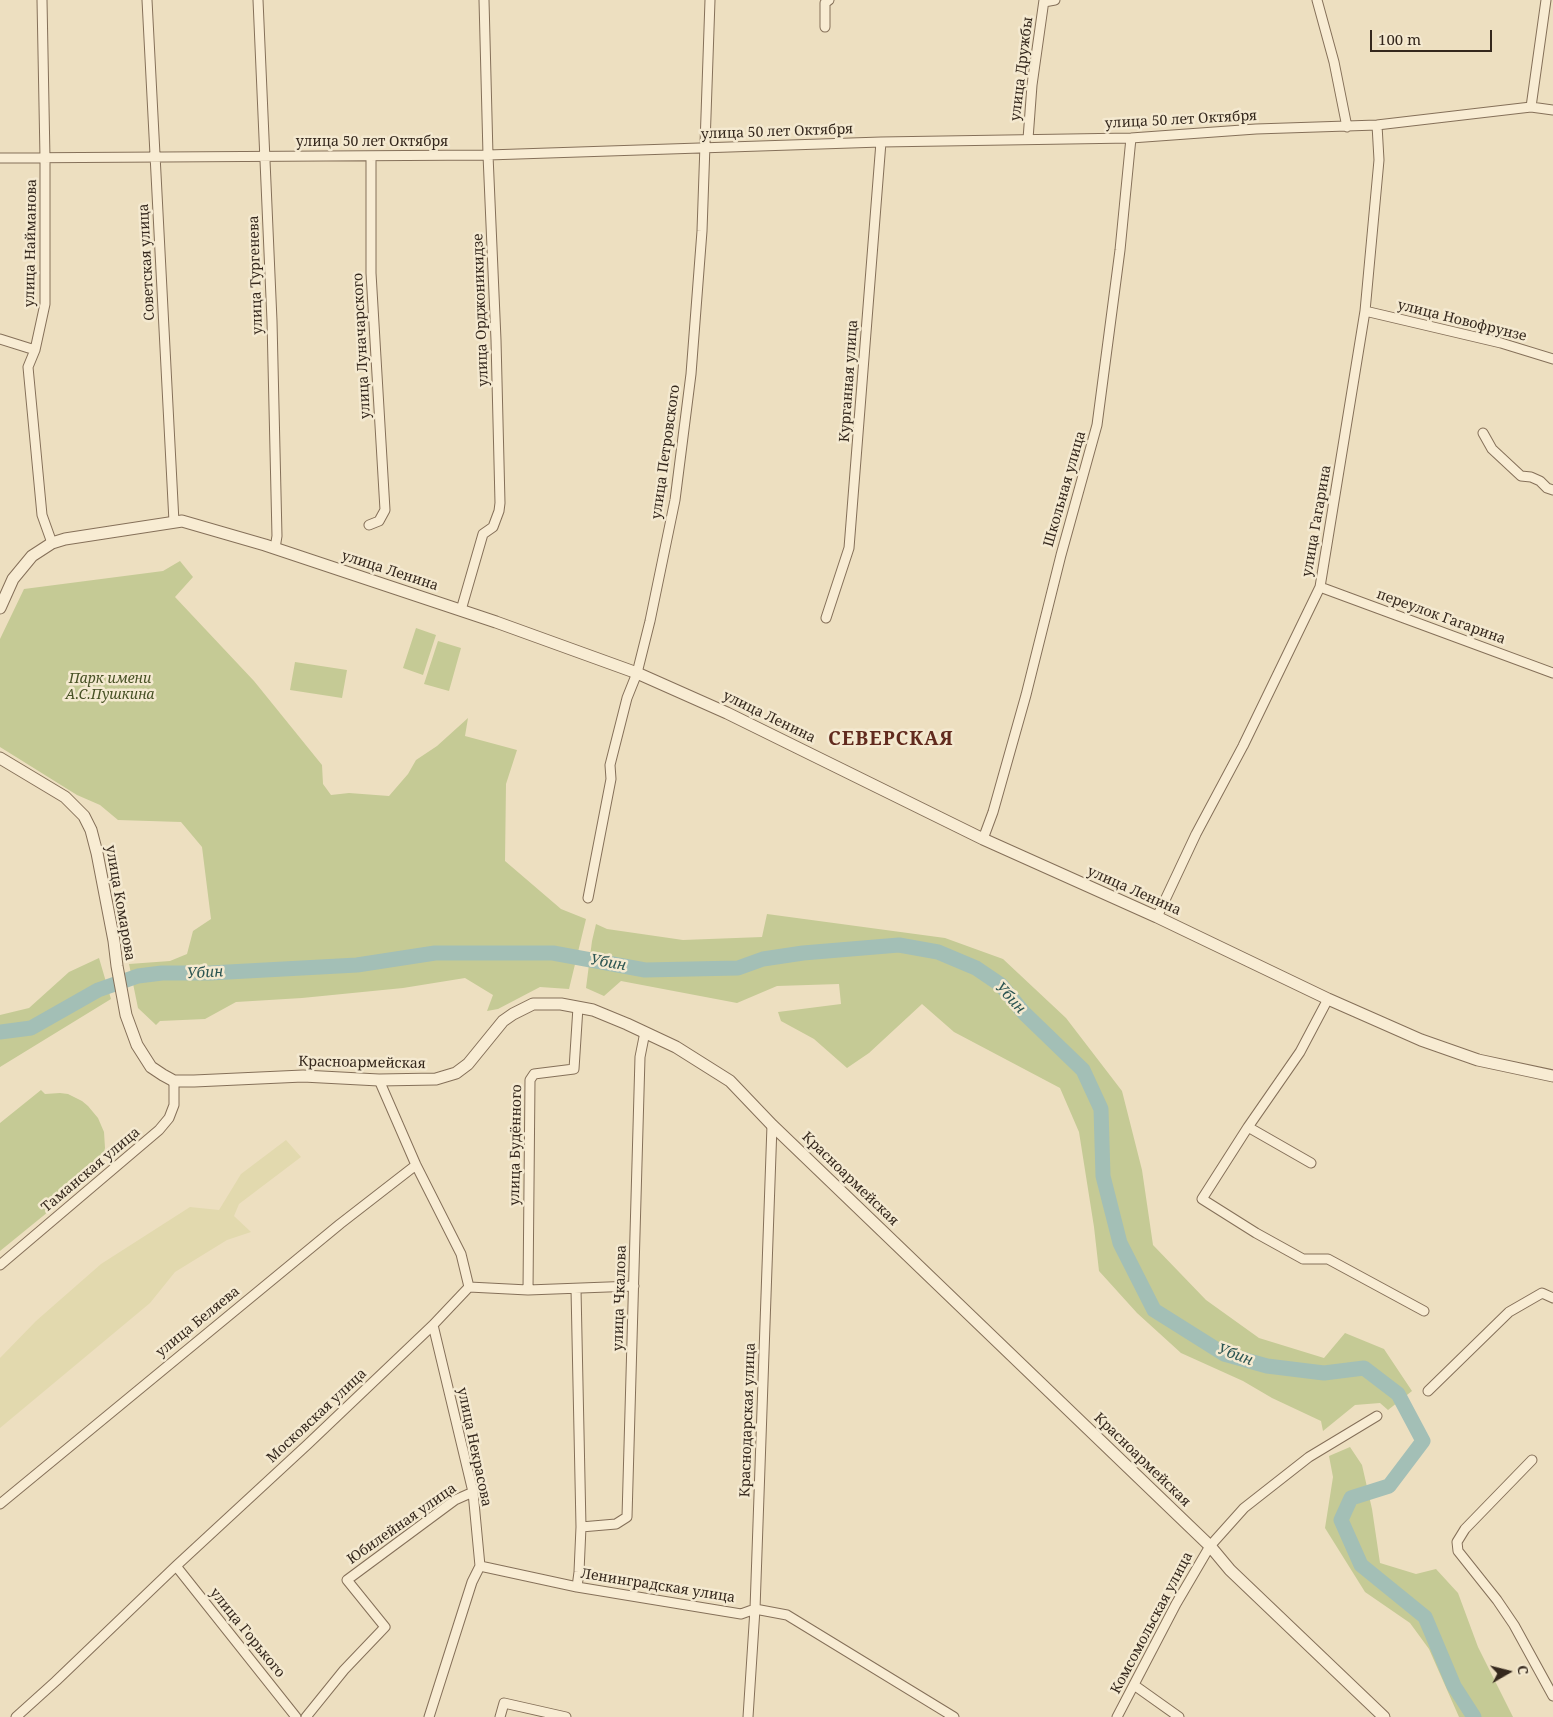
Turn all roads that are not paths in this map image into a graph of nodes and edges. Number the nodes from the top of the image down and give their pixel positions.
1 (42, 0) edge
2 (147, 0) edge
3 (258, 0) edge
4 (484, 0) edge
5 (710, 0) edge
6 (829, 0) edge
7 (1055, 0) edge
8 (1317, 0) edge
9 (1546, 0) edge
10 (1044, 1) edge
11 (825, 27) dead end
12 (1530, 107) junction
13 (1553, 110) edge
14 (1377, 125) junction
15 (1347, 127) junction
16 (1131, 138) junction
17 (1028, 139) junction
18 (881, 142) junction
19 (705, 148) junction
20 (488, 155) junction
21 (265, 156) junction
22 (371, 157) junction
23 (0, 158) edge
24 (46, 158) junction
25 (155, 158) junction
26 (1365, 312) junction
27 (0, 339) edge
28 (35, 350) junction
29 (1553, 359) edge
30 (1483, 433) dead end
31 (1553, 490) edge
32 (174, 522) junction
33 (369, 525) dead end
34 (52, 543) junction
35 (275, 548) junction
36 (1320, 587) junction
37 (0, 608) edge
38 (461, 610) junction
39 (826, 618) dead end
40 (637, 673) junction
41 (1553, 673) edge
42 (0, 758) edge
43 (983, 839) junction
44 (588, 898) dead end
45 (1157, 917) junction
46 (1328, 999) junction
47 (578, 1007) junction
48 (645, 1032) junction
49 (1553, 1076) edge
50 (174, 1080) junction
51 (379, 1080) junction
52 (772, 1125) junction
53 (1248, 1127) junction
54 (1311, 1163) dead end
55 (416, 1165) junction
56 (0, 1265) edge
57 (634, 1286) junction
58 (468, 1287) junction
59 (576, 1289) junction
60 (528, 1290) junction
61 (1553, 1298) edge
62 (1424, 1311) dead end
63 (433, 1325) junction
64 (1428, 1391) dead end
65 (1377, 1416) dead end
66 (1532, 1460) dead end
67 (473, 1492) junction
68 (0, 1504) edge
69 (581, 1527) junction
70 (1210, 1546) junction
71 (176, 1566) junction
72 (480, 1566) junction
73 (577, 1587) junction
74 (755, 1609) junction
75 (1134, 1686) junction
76 (1553, 1696) edge
77 (16, 1717) edge
78 (296, 1717) edge
79 (306, 1717) edge
80 (429, 1717) edge
81 (500, 1717) edge
82 (566, 1717) edge
83 (748, 1717) edge
84 (954, 1717) edge
85 (1118, 1717) edge
86 (1179, 1717) edge
87 (1384, 1717) edge

1 - 24 street, улица Найманова
2 - 25 street, Советская улица
3 - 21 street, улица Тургенева
4 - 20 street, улица Орджоникидзе
5 - 19 street, улица Петровского
6 - 11 street
7 - 10 street, улица Дружбы
8 - 15 street
9 - 12 street
10 - 17 street, улица Дружбы
12 - 13 street, улица 50 лет Октября
12 - 14 street, улица 50 лет Октября
14 - 15 street, улица 50 лет Октября
14 - 26 street, улица Гагарина
15 - 16 street, улица 50 лет Октября
16 - 17 street, улица 50 лет Октября
16 - 43 street, Школьная улица
17 - 18 street, улица 50 лет Октября
18 - 19 street, улица 50 лет Октября
18 - 39 street, Курганная улица
19 - 20 street, улица 50 лет Октября
19 - 40 street, улица Петровского
20 - 22 street, улица 50 лет Октября
20 - 38 street, улица Орджоникидзе
21 - 22 street, улица 50 лет Октября
21 - 25 street, улица 50 лет Октября
21 - 35 street, улица Тургенева
22 - 33 street, улица Луначарского
23 - 24 street, улица 50 лет Октября
24 - 25 street, улица 50 лет Октября
24 - 28 street, улица Найманова
25 - 32 street, Советская улица
26 - 29 street, улица Новофрунзе
26 - 36 street, улица Гагарина
27 - 28 street
28 - 34 street, улица Найманова
30 - 31 street
32 - 34 street, улица Ленина
32 - 35 street, улица Ленина
34 - 37 street, улица Ленина
35 - 38 street, улица Ленина
36 - 41 street, переулок Гагарина
36 - 45 street, улица Гагарина
38 - 40 street, улица Ленина
40 - 43 street, улица Ленина
40 - 44 street, улица Петровского
42 - 50 street, улица Комарова
43 - 45 street, улица Ленина
45 - 46 street, улица Ленина
46 - 49 street, улица Ленина
46 - 53 street
47 - 48 street, Красноармейская
47 - 51 street, Красноармейская
47 - 60 street, улица Будённого
48 - 52 street, Красноармейская
48 - 57 street, улица Чкалова
50 - 51 street, Красноармейская
50 - 56 street, Таманская улица
51 - 55 street
52 - 70 street, Красноармейская
52 - 74 street, Краснодарская улица
53 - 54 street
53 - 62 street
55 - 58 street
55 - 68 street, улица Беляева
57 - 59 street
57 - 69 street, улица Чкалова
58 - 60 street
58 - 63 street, Московская улица
59 - 60 street
59 - 69 street
61 - 64 street
63 - 67 street, улица Некрасова
63 - 71 street, Московская улица
65 - 70 street, Комсомольская улица
66 - 76 street
67 - 72 street, улица Некрасова
67 - 79 street, Юбилейная улица
69 - 73 street
70 - 75 street, Комсомольская улица
70 - 87 street, Красноармейская
71 - 77 street, Московская улица
71 - 78 street, улица Горького
72 - 73 street, Ленинградская улица
72 - 80 street, улица Некрасова
73 - 74 street, Ленинградская улица
74 - 83 street, Краснодарская улица
74 - 84 street, Ленинградская улица
75 - 85 street, Комсомольская улица
75 - 86 street
81 - 82 street

